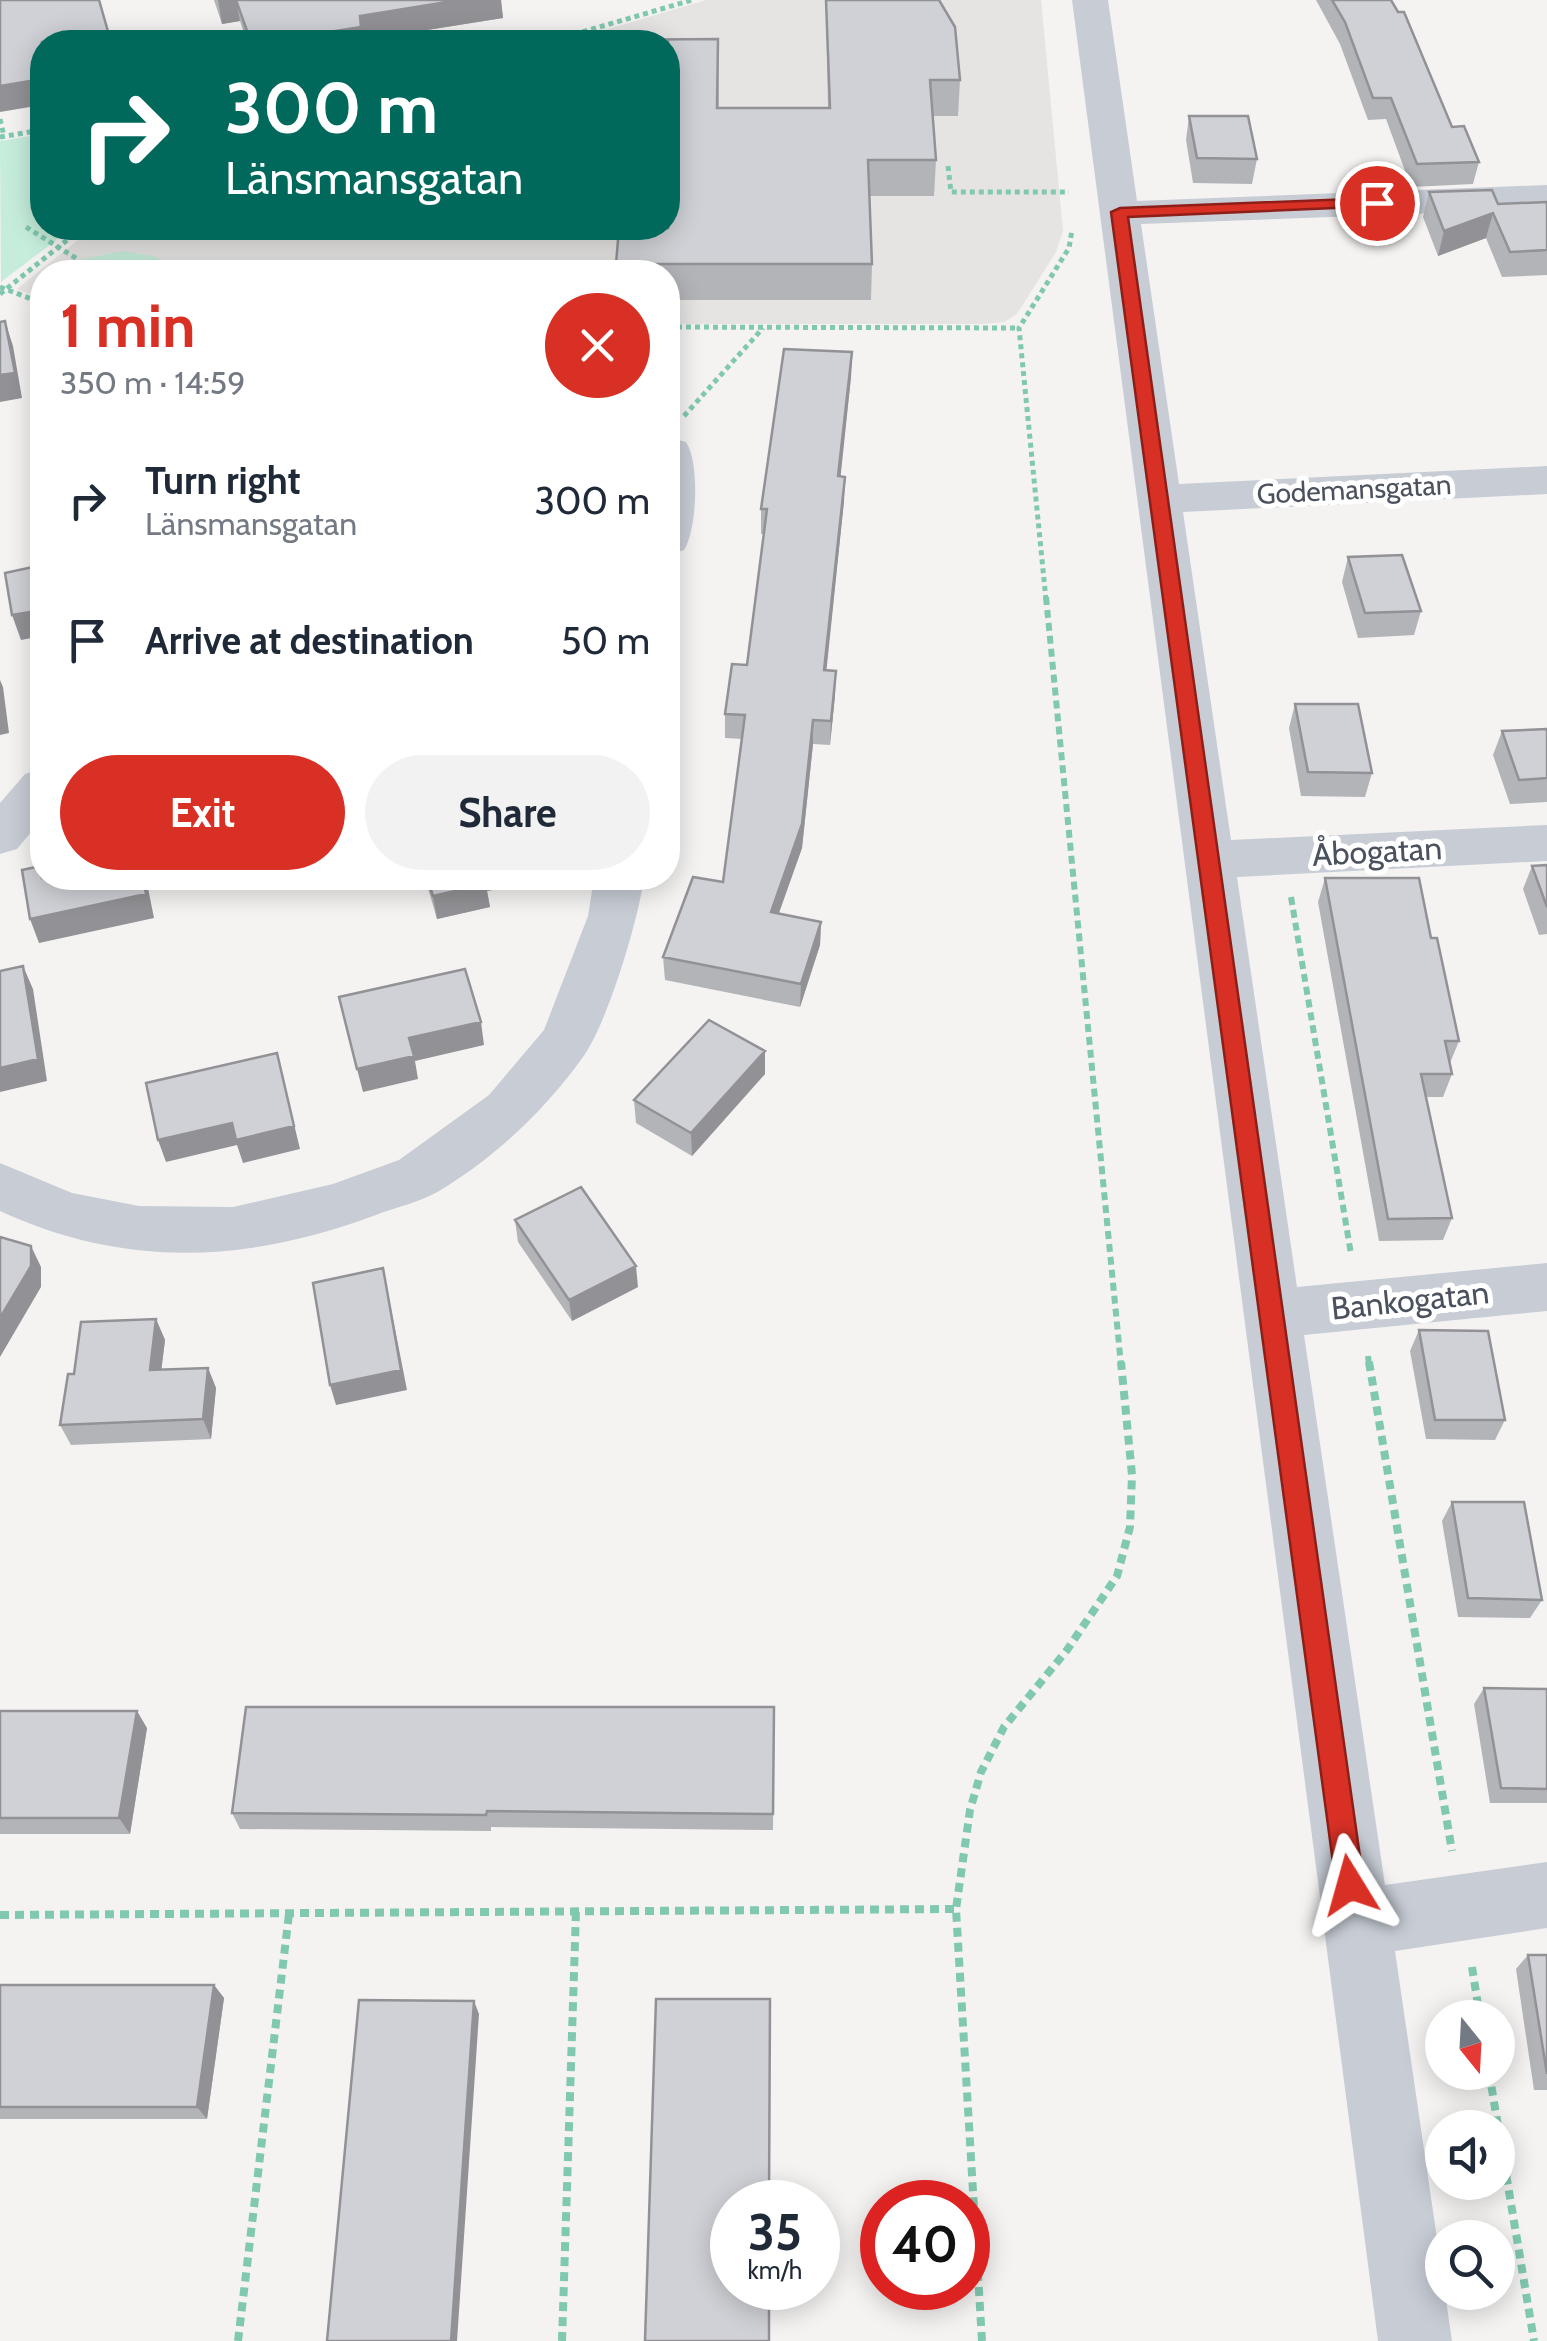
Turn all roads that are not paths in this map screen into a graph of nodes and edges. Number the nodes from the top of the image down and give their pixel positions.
1 (1090, 0) edge
2 (1547, 197) edge
3 (1084, 209) junction
4 (1547, 480) edge
5 (1161, 498) junction
6 (30, 800) edge
7 (0, 836) edge
8 (1547, 842) edge
9 (1207, 860) junction
10 (617, 890) edge
11 (0, 1186) edge
12 (1547, 1286) edge
13 (1274, 1314) junction
14 (1547, 1895) edge
15 (1355, 1923) junction
16 (1415, 2341) edge

1 - 3 street
2 - 3 street
3 - 5 street
4 - 5 street, Godemansgatan
5 - 9 street
6 - 7 street
8 - 9 street, Åbogatan
9 - 13 street
10 - 11 street
12 - 13 street, Bankogatan
13 - 15 street
14 - 15 street
15 - 16 street

